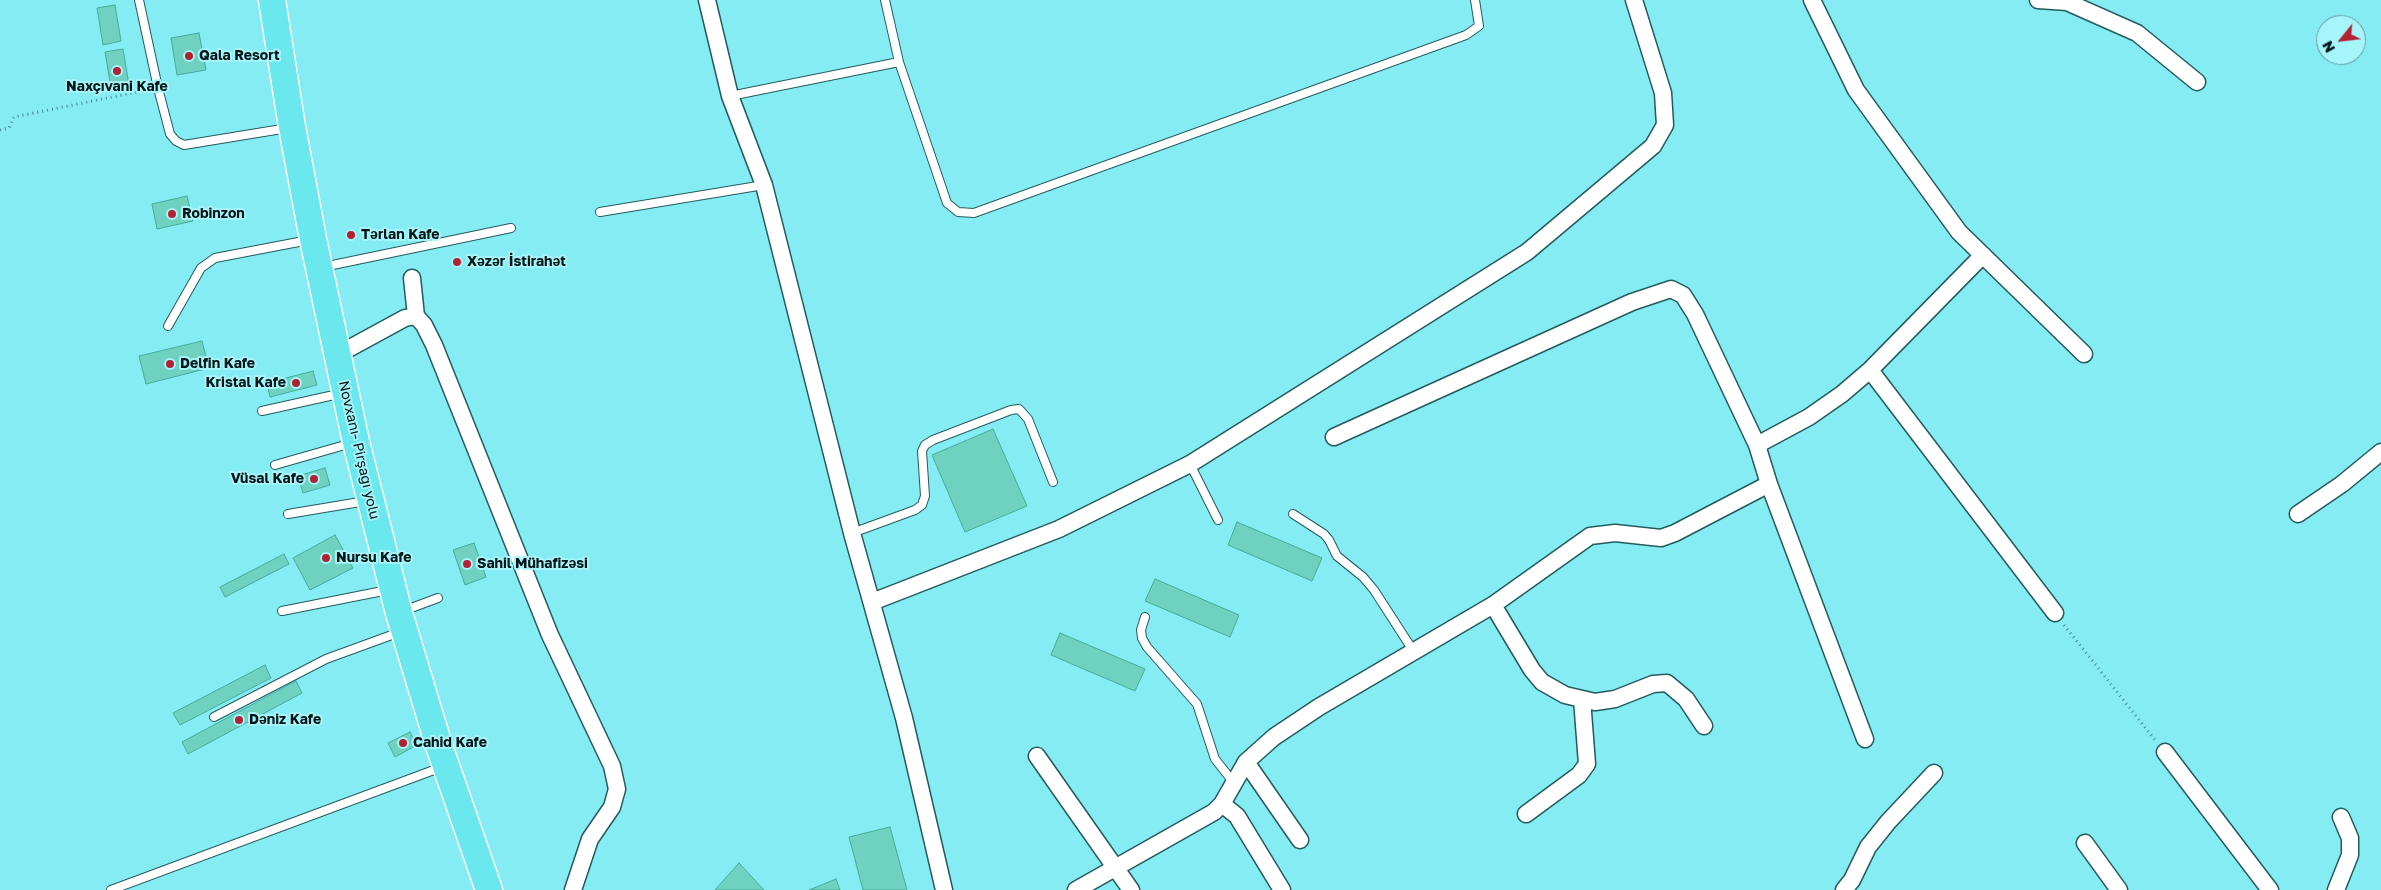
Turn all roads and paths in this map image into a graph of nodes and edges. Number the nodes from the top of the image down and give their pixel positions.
1 (139, 0) edge
2 (272, 0) edge
3 (707, 0) edge
4 (885, 0) edge
5 (1475, 0) edge
6 (1634, 0) edge
7 (1812, 0) edge
8 (2038, 0) edge
9 (899, 62) junction
10 (2198, 82) dead end
11 (158, 88) junction
12 (730, 96) junction
13 (292, 127) junction
14 (0, 130) edge
15 (764, 184) junction
16 (600, 212) dead end
17 (511, 228) dead end
18 (313, 239) junction
19 (1983, 255) junction
20 (319, 268) junction
21 (412, 278) dead end
22 (416, 316) junction
23 (168, 326) dead end
24 (337, 354) junction
25 (2084, 354) dead end
26 (1870, 370) junction
27 (345, 392) junction
28 (262, 411) dead end
29 (1334, 437) dead end
30 (356, 442) junction
31 (1757, 445) junction
32 (2381, 452) edge
33 (1190, 464) junction
34 (275, 465) dead end
35 (1053, 482) dead end
36 (1769, 484) junction
37 (371, 500) junction
38 (288, 514) dead end
39 (1293, 514) dead end
40 (2298, 514) dead end
41 (1218, 520) dead end
42 (852, 532) junction
43 (438, 598) dead end
44 (872, 602) junction
45 (1493, 605) junction
46 (282, 611) dead end
47 (398, 611) junction
48 (2055, 613) joint
49 (1145, 617) dead end
50 (1414, 652) junction
51 (1582, 699) junction
52 (214, 717) dead end
53 (1704, 726) dead end
54 (1865, 739) dead end
55 (2164, 752) joint
56 (1036, 756) dead end
57 (1246, 762) junction
58 (446, 765) junction
59 (1934, 773) dead end
60 (1234, 783) junction
61 (1222, 804) junction
62 (1526, 814) dead end
63 (2341, 816) dead end
64 (1300, 840) dead end
65 (2085, 844) dead end
66 (1116, 867) junction
67 (111, 890) edge
68 (489, 890) edge
69 (573, 890) edge
70 (944, 890) edge
71 (1076, 890) edge
72 (1132, 890) edge
73 (1282, 890) edge
74 (1844, 890) edge
75 (2119, 890) edge
76 (2270, 890) edge
77 (2336, 890) edge

1 - 11 lane
2 - 13 main road, Novxanı- Pirşağı yolu
3 - 12 street
4 - 9 lane
5 - 9 lane
6 - 33 street
7 - 19 street
8 - 10 street
9 - 12 lane
11 - 13 lane
11 - 14 path
12 - 15 street
13 - 18 main road, Novxanı- Pirşağı yolu
15 - 16 lane
15 - 42 street
17 - 20 lane
18 - 20 main road, Novxanı- Pirşağı yolu
18 - 23 lane
19 - 25 street
19 - 26 street
20 - 24 main road, Novxanı- Pirşağı yolu
21 - 22 street
22 - 24 street
22 - 69 street
24 - 27 main road, Novxanı- Pirşağı yolu
26 - 31 street
26 - 48 street
27 - 28 lane
27 - 30 main road, Novxanı- Pirşağı yolu
29 - 31 street
30 - 34 lane
30 - 37 main road, Novxanı- Pirşağı yolu
31 - 36 street
32 - 40 street
33 - 41 lane
33 - 44 street
35 - 42 lane
36 - 45 street
36 - 54 street
37 - 38 lane
37 - 47 main road, Novxanı- Pirşağı yolu
39 - 50 lane
42 - 44 street
43 - 47 lane
44 - 70 street
45 - 50 street
45 - 51 street
46 - 47 lane
47 - 52 lane
47 - 58 main road, Novxanı- Pirşağı yolu
48 - 55 path
49 - 60 lane
50 - 57 street
51 - 53 street
51 - 62 street
55 - 76 street
56 - 66 street
57 - 60 street
57 - 64 street
58 - 67 lane
58 - 68 main road, Novxanı- Pirşağı yolu
59 - 74 street
60 - 61 street
61 - 66 street
61 - 73 street
63 - 77 street
65 - 75 street
66 - 71 street
66 - 72 street

